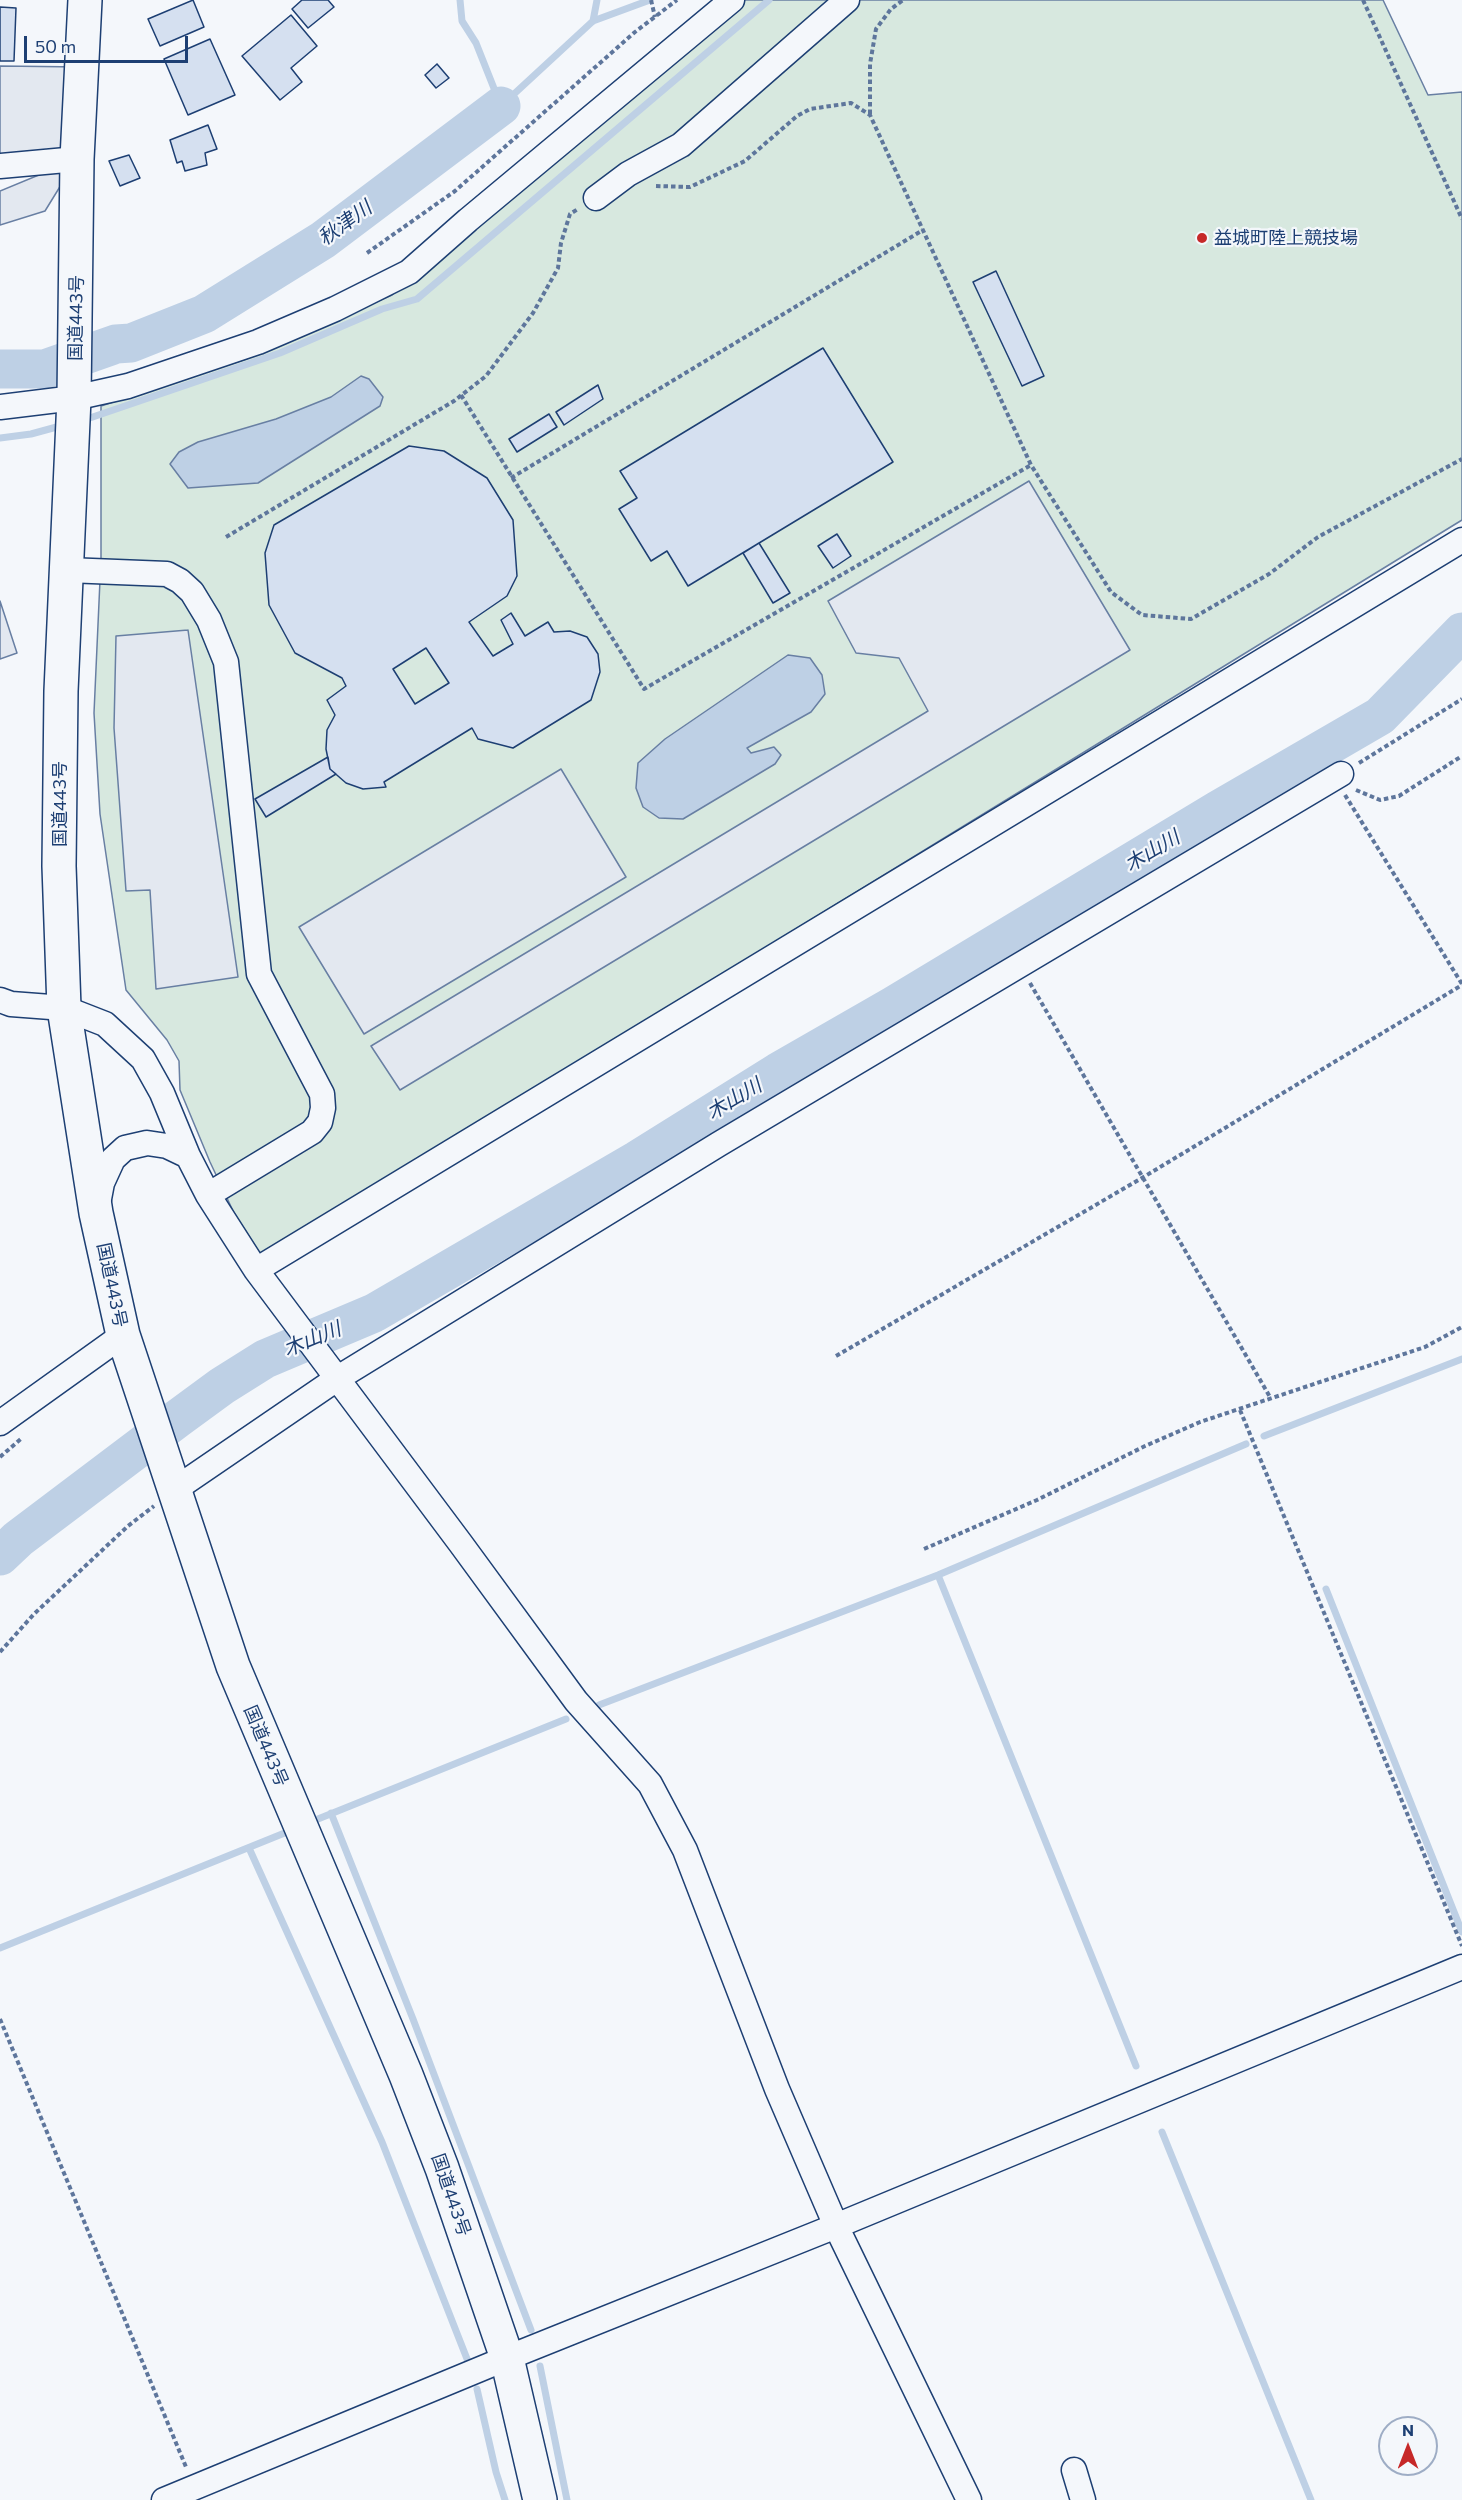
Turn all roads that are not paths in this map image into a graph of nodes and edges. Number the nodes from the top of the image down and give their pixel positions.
1 (86, 0) edge
2 (732, 0) edge
3 (847, 0) edge
4 (77, 159) junction
5 (0, 166) edge
6 (597, 198) road end
7 (0, 407) edge
8 (73, 414) junction
9 (1462, 540) edge
10 (67, 570) junction
11 (1341, 774) road end
12 (0, 1000) edge
13 (64, 1008) junction
14 (188, 1156) junction
15 (208, 1195) junction
16 (96, 1213) junction
17 (260, 1276) junction
18 (126, 1343) junction
19 (338, 1378) junction
20 (0, 1423) edge
21 (174, 1490) junction
22 (1462, 1967) edge
23 (836, 2226) junction
24 (507, 2358) junction
25 (1074, 2470) dead end
26 (164, 2500) edge
27 (540, 2500) edge
28 (969, 2500) edge
29 (1083, 2500) edge

1 - 4 highway, 国道443号
2 - 8 street
3 - 6 street
4 - 5 street
4 - 8 highway, 国道443号
7 - 8 street
8 - 10 highway, 国道443号
9 - 17 street
10 - 13 highway, 国道443号
10 - 15 street
11 - 19 street
12 - 13 street
13 - 14 street
13 - 16 highway, 国道443号
14 - 15 street
14 - 16 street
15 - 17 street
16 - 18 highway, 国道443号
17 - 19 street
18 - 20 street
18 - 21 highway, 国道443号
19 - 21 street
19 - 23 street
21 - 24 highway, 国道443号
22 - 23 street
23 - 24 street
23 - 28 street
24 - 26 street
24 - 27 highway, 国道443号
25 - 29 street

